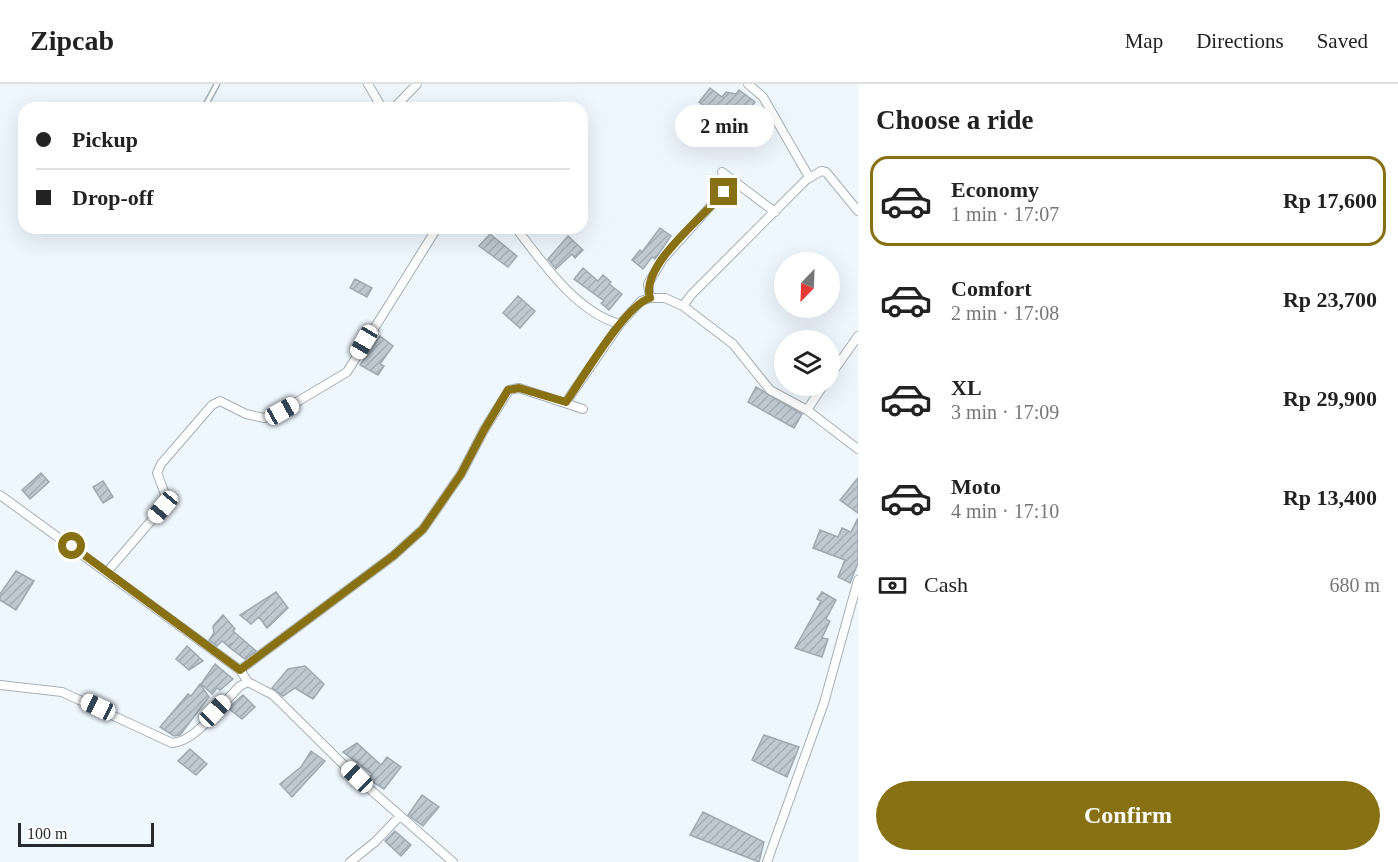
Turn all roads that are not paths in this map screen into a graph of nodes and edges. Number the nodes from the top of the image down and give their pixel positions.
1 (217, 84) edge
2 (368, 84) edge
3 (417, 84) edge
4 (748, 84) edge
5 (207, 102) edge
6 (378, 102) edge
7 (400, 102) edge
8 (722, 172) dead end
9 (816, 174) junction
10 (733, 181) junction
11 (858, 211) edge
12 (775, 212) junction
13 (433, 234) edge
14 (520, 234) edge
15 (649, 294) junction
16 (684, 304) junction
17 (620, 324) junction
18 (858, 336) edge
19 (840, 362) edge
20 (816, 396) edge
21 (566, 402) junction
22 (583, 409) dead end
23 (807, 410) junction
24 (858, 449) edge
25 (0, 495) edge
26 (107, 572) junction
27 (858, 580) edge
28 (240, 670) junction
29 (248, 682) junction
30 (0, 685) edge
31 (400, 816) junction
32 (350, 862) edge
33 (453, 862) edge
34 (767, 862) edge

1 - 5 lane
2 - 6 street
3 - 7 street
4 - 9 street
8 - 10 street
9 - 11 street
9 - 12 street
10 - 12 street
10 - 15 street
12 - 16 street
13 - 26 street
14 - 17 street
15 - 16 street
15 - 17 street
16 - 23 street
17 - 21 street
18 - 19 street
20 - 23 street
21 - 22 street
21 - 28 street
23 - 24 street
25 - 26 street
26 - 28 street
27 - 34 street
28 - 29 street
29 - 30 street
29 - 31 street
31 - 32 street
31 - 33 street

